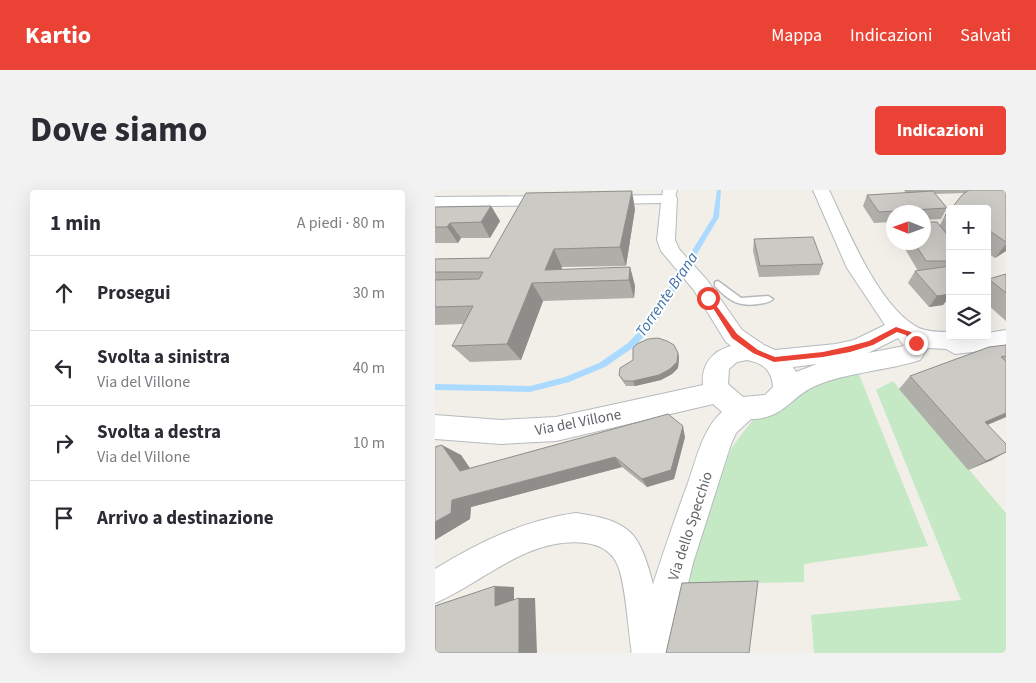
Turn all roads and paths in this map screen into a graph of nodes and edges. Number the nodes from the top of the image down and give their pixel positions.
1 (821, 190) edge
2 (670, 194) edge
3 (435, 202) edge
4 (709, 289) junction
5 (768, 299) dead end
6 (1006, 339) edge
7 (901, 340) junction
8 (765, 355) junction
9 (718, 392) junction
10 (781, 396) junction
11 (745, 408) junction
12 (435, 426) edge
13 (435, 587) edge
14 (650, 653) edge

1 - 7 street
2 - 3 street
2 - 4 street
4 - 5 lane
4 - 8 street
6 - 7 street
7 - 8 street
7 - 10 street
8 - 9 street
8 - 10 street
9 - 11 street
9 - 12 street, Via del Villone
10 - 11 street
11 - 14 street, Via dello Specchio
13 - 14 street, Via dello Specchio

